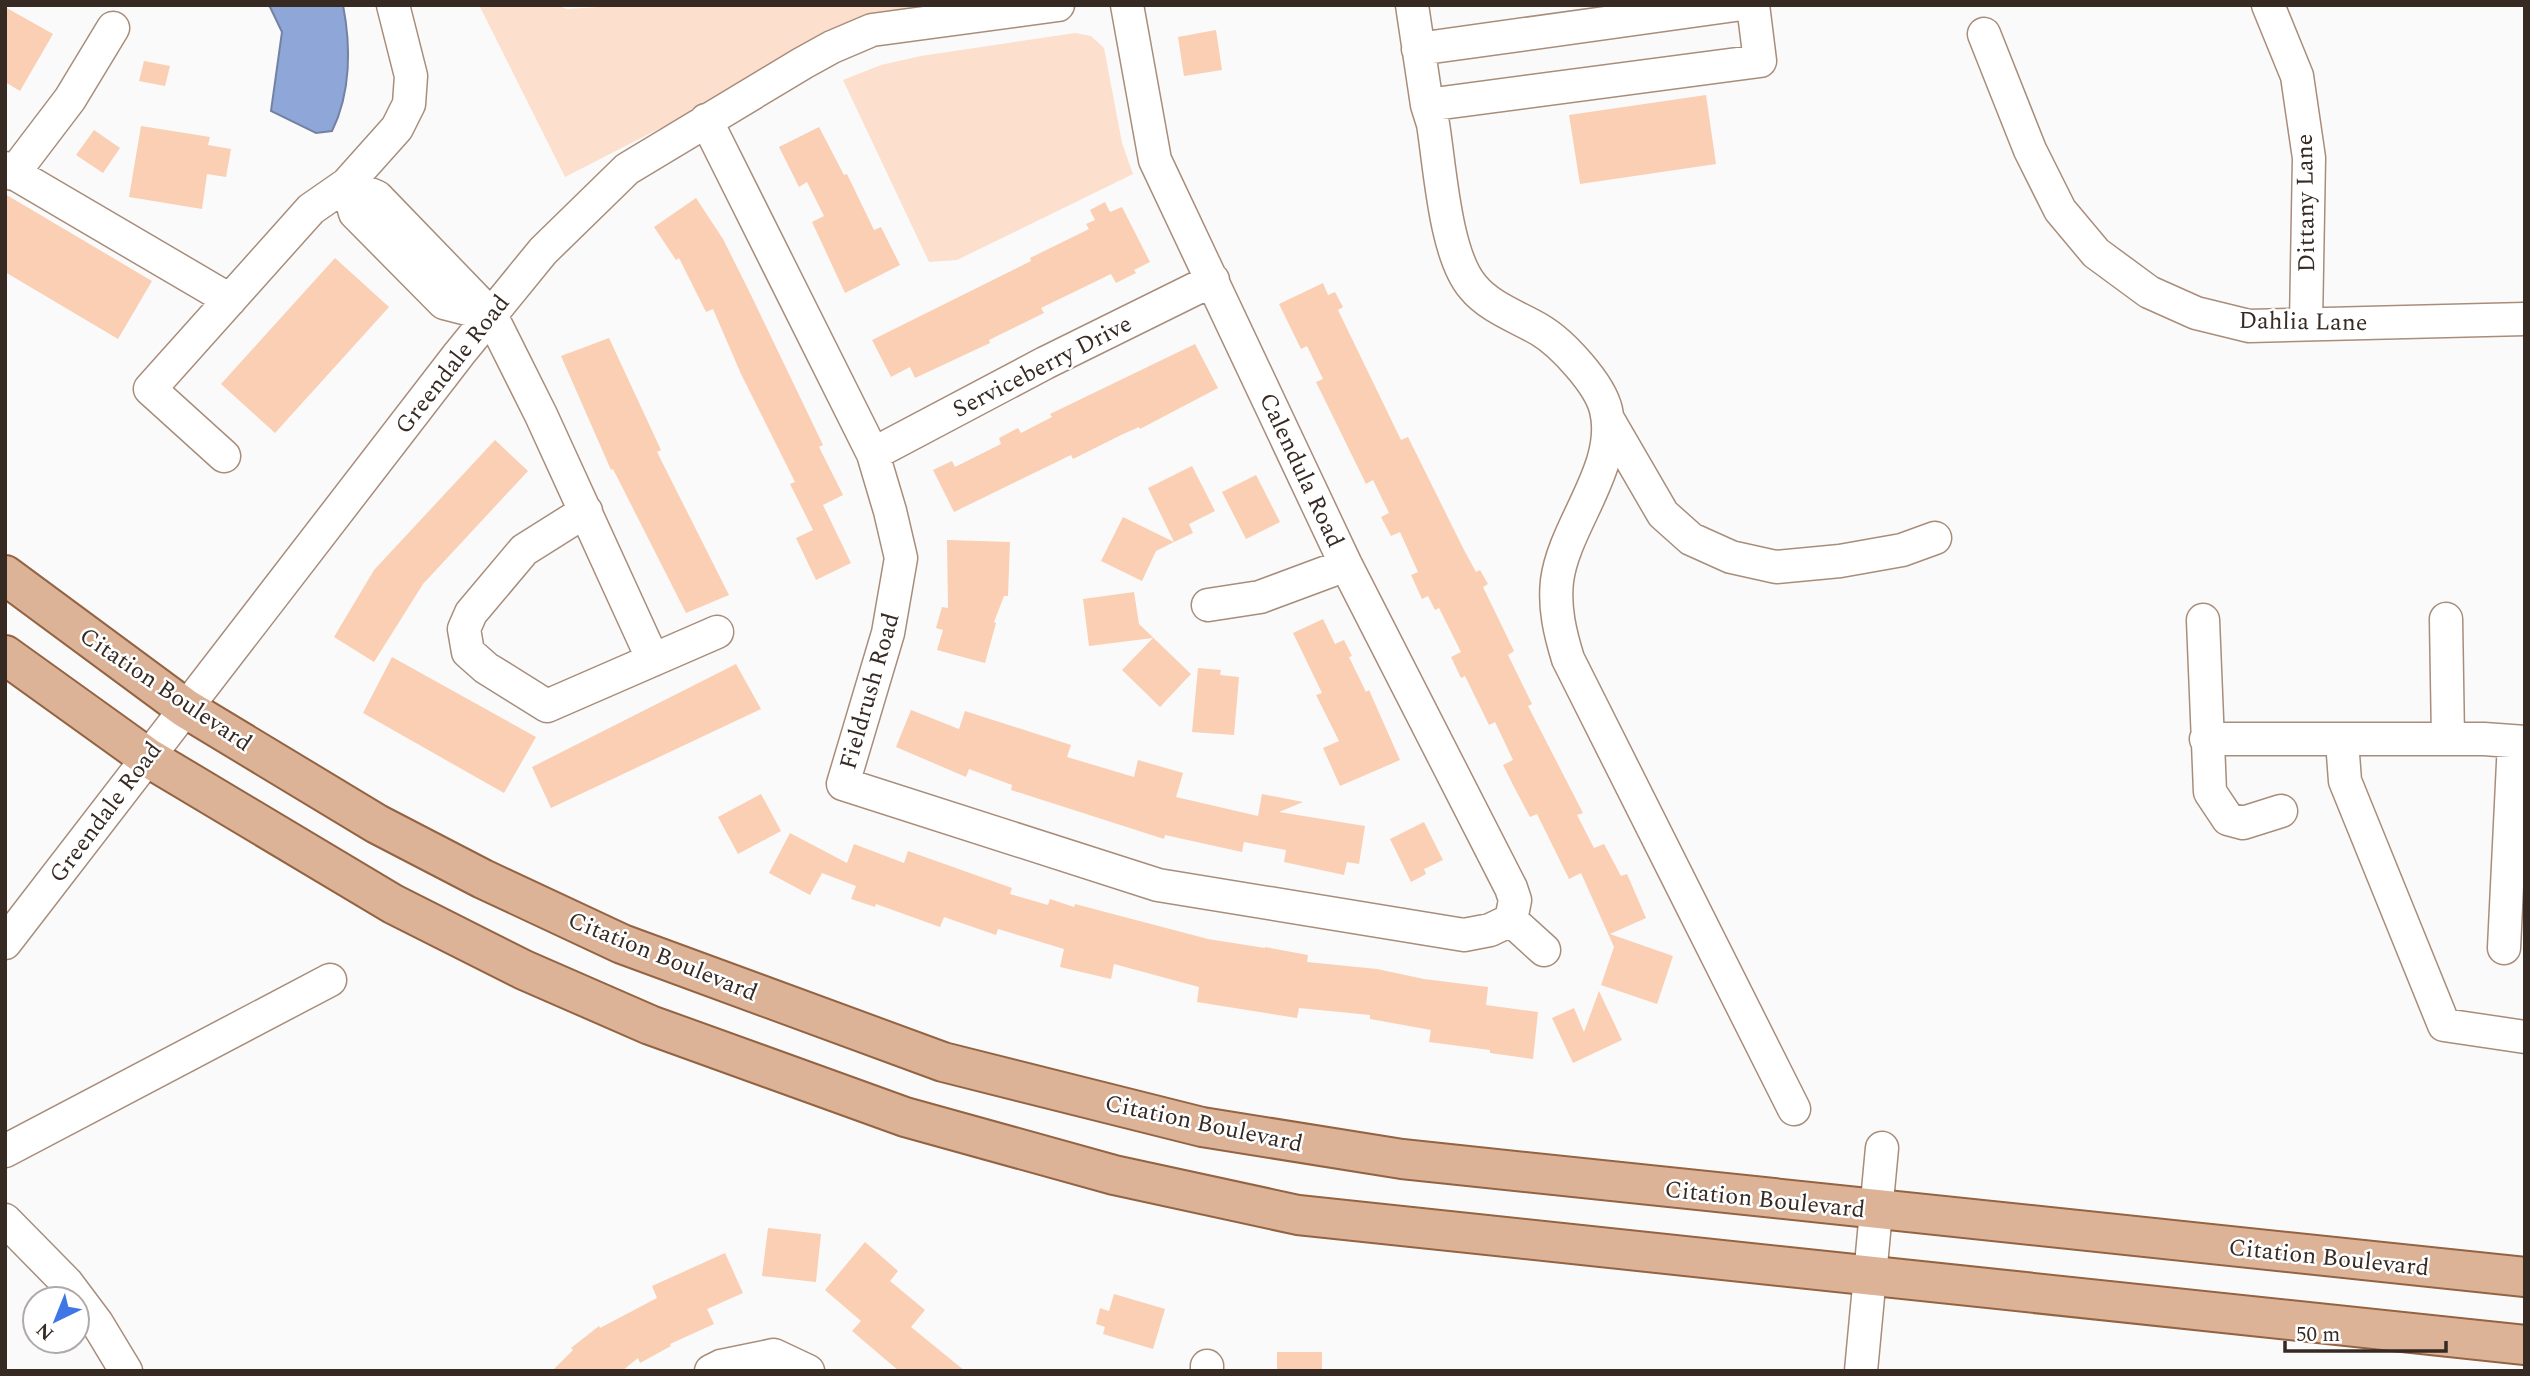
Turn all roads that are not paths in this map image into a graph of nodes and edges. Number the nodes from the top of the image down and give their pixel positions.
1 (393, 5) edge
2 (1058, 5) edge
3 (1126, 5) edge
4 (1412, 5) edge
5 (1735, 5) edge
6 (1753, 5) edge
7 (2268, 5) edge
8 (113, 27) dead end
9 (1984, 34) dead end
10 (1419, 49) junction
11 (1427, 105) junction
12 (706, 120) junction
13 (9, 171) edge
14 (347, 184) junction
15 (1213, 280) junction
16 (230, 300) junction
17 (491, 315) junction
18 (2525, 319) edge
19 (2306, 323) junction
20 (1609, 421) junction
21 (873, 454) junction
22 (224, 456) dead end
23 (586, 511) junction
24 (1935, 538) dead end
25 (1346, 565) junction
26 (5, 575) edge
27 (1208, 605) dead end
28 (2446, 619) dead end
29 (2203, 620) dead end
30 (717, 632) dead end
31 (5, 655) edge
32 (653, 660) junction
33 (185, 708) junction
34 (2206, 739) junction
35 (2448, 739) junction
36 (2342, 741) junction
37 (2519, 742) edge
38 (147, 757) junction
39 (2281, 811) dead end
40 (2517, 818) edge
41 (1511, 920) junction
42 (5, 943) edge
43 (2504, 948) dead end
44 (1544, 950) dead end
45 (330, 980) dead end
46 (2525, 1037) edge
47 (1794, 1109) dead end
48 (1882, 1148) dead end
49 (5, 1151) edge
50 (1876, 1211) junction
51 (5, 1220) edge
52 (1871, 1277) junction
53 (2525, 1277) edge
54 (2525, 1345) edge
55 (126, 1371) edge
56 (711, 1371) edge
57 (808, 1371) edge
58 (1861, 1371) edge

1 - 14 street
2 - 12 street, Greendale Road
3 - 15 street, Calendula Road
4 - 10 street
5 - 10 street
6 - 11 street
7 - 19 street, Dittany Lane
8 - 13 street
9 - 19 street, Dahlia Lane
10 - 11 street
11 - 20 street
12 - 17 street, Greendale Road
12 - 21 street, Fieldrush Road
13 - 16 street
14 - 16 street
14 - 17 street
15 - 21 street, Serviceberry Drive
15 - 25 street, Calendula Road
16 - 22 street
17 - 23 street
17 - 33 street, Greendale Road
18 - 19 street, Dahlia Lane
20 - 24 street
20 - 47 street
21 - 41 street, Fieldrush Road
23 - 32 street
23 - 32 street
25 - 27 street
25 - 41 street, Calendula Road
26 - 33 main road, Citation Boulevard
28 - 35 street
29 - 34 street
30 - 32 street
31 - 38 main road
33 - 38 street, Greendale Road
33 - 50 main road, Citation Boulevard
34 - 36 street
34 - 39 street
35 - 36 street
35 - 37 street
36 - 46 street
37 - 40 street
38 - 42 street, Greendale Road
38 - 52 main road
40 - 43 street
41 - 44 street
45 - 49 street
48 - 50 street
50 - 52 street
50 - 53 main road, Citation Boulevard
51 - 55 street
52 - 54 main road
52 - 58 street
56 - 57 street

